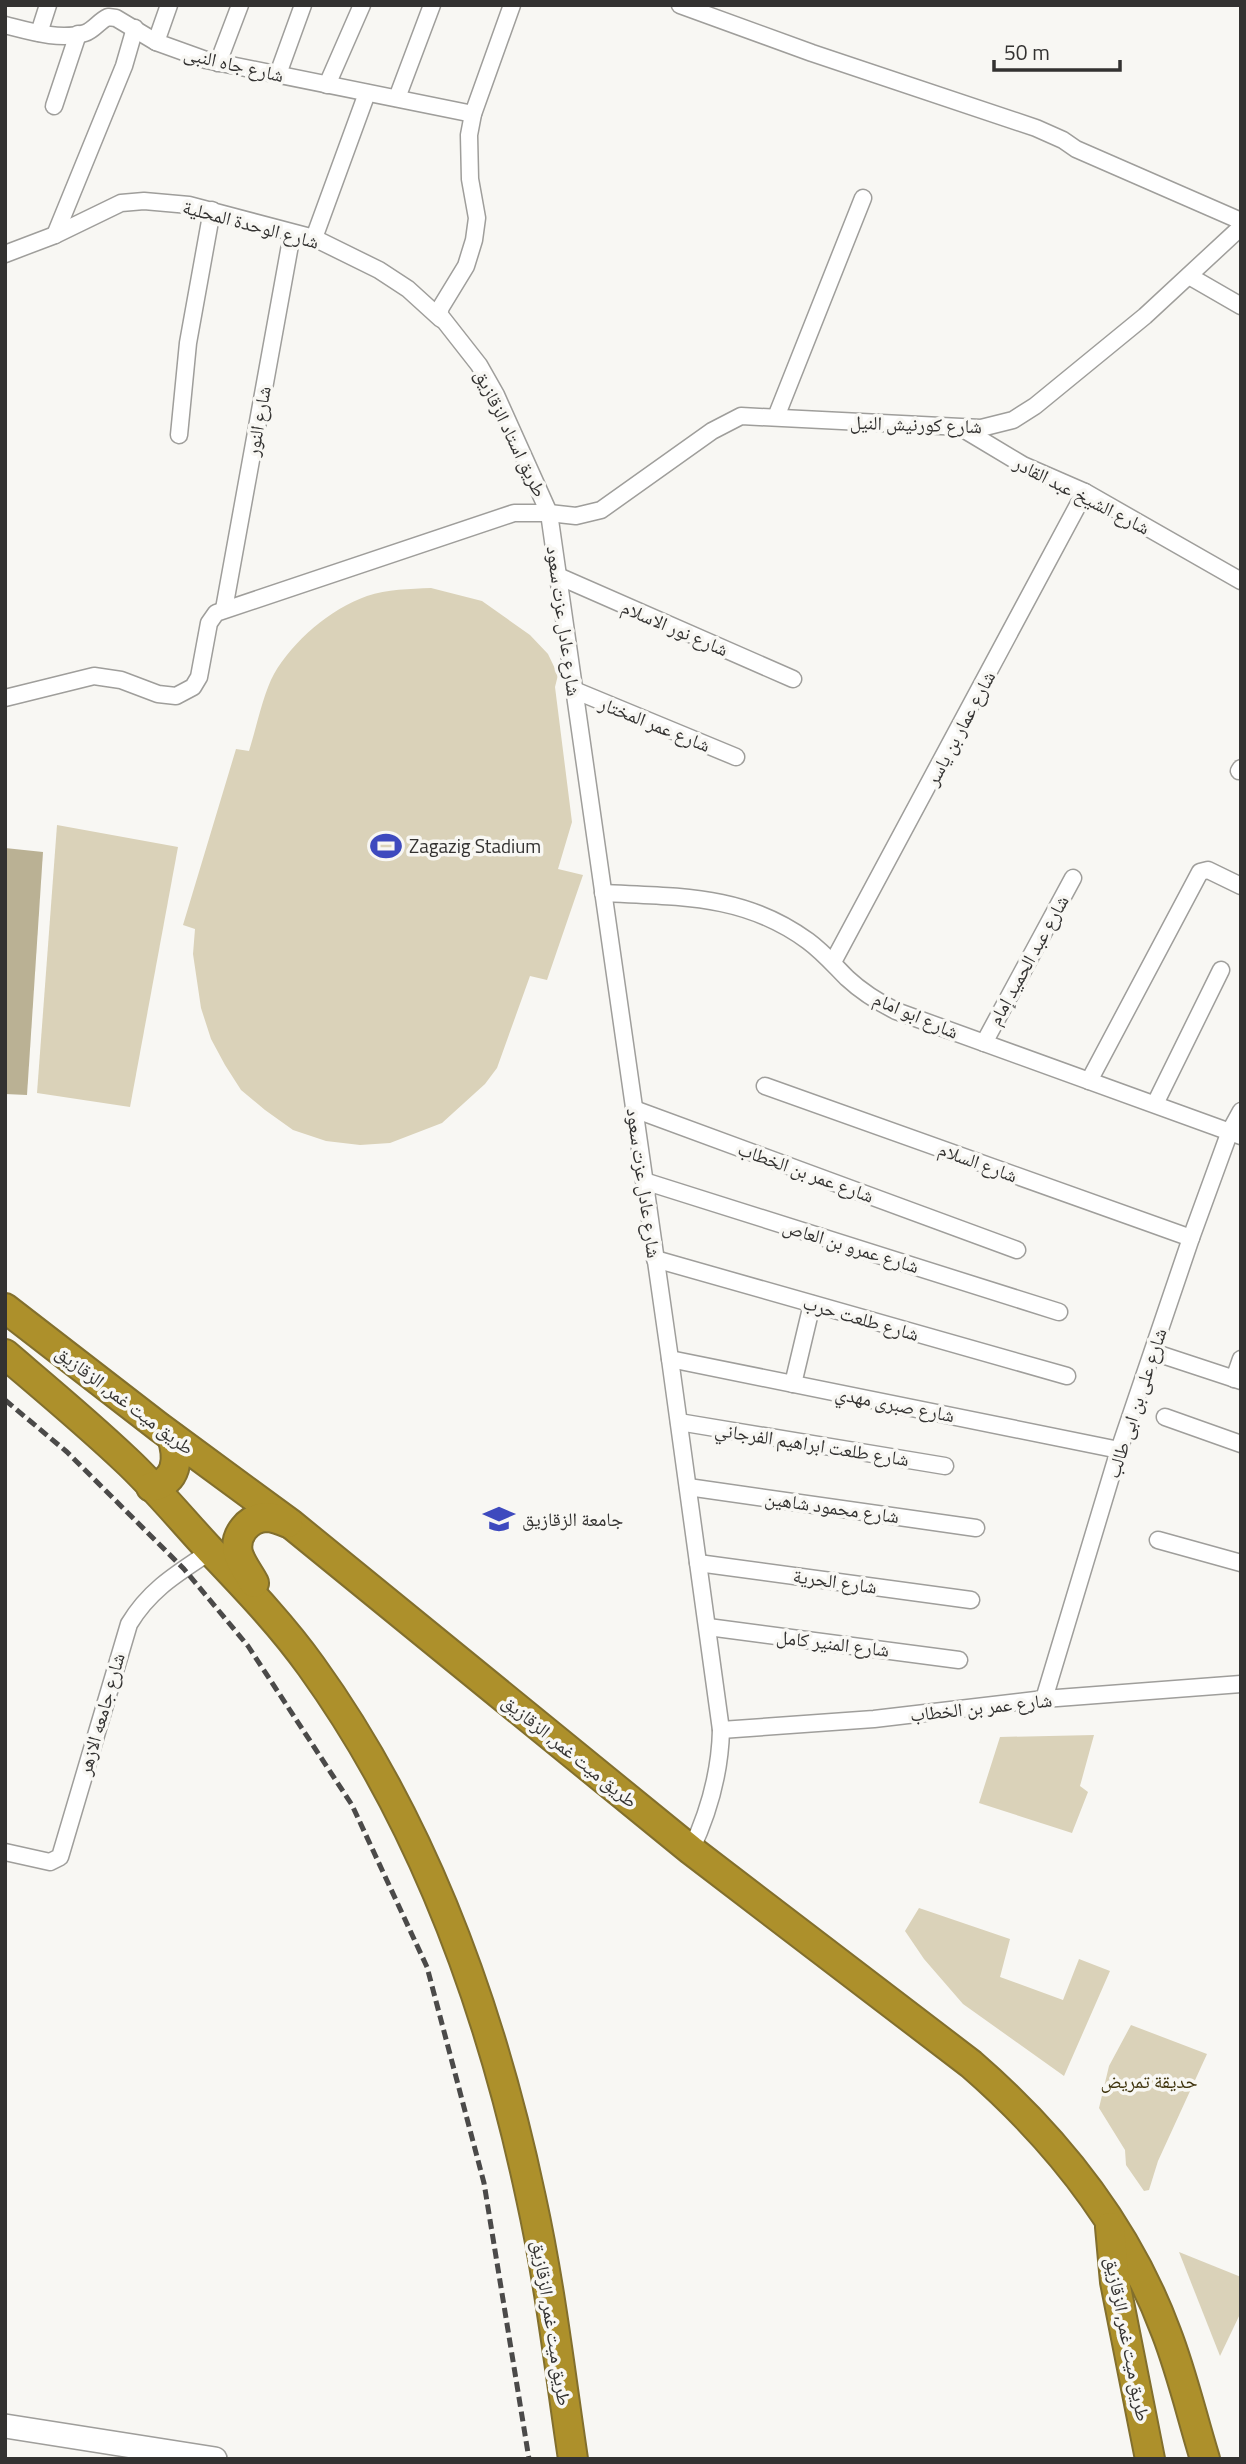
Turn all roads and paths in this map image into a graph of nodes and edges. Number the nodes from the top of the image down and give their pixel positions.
1 (48, 5) edge
2 (99, 5) edge
3 (169, 5) edge
4 (240, 5) edge
5 (303, 5) edge
6 (362, 5) edge
7 (432, 5) edge
8 (512, 5) edge
9 (680, 5) edge
10 (5, 25) edge
11 (135, 28) junction
12 (84, 32) junction
13 (39, 33) junction
14 (156, 42) junction
15 (218, 63) junction
16 (278, 75) junction
17 (327, 85) junction
18 (368, 93) junction
19 (397, 98) junction
20 (54, 106) dead end
21 (473, 114) junction
22 (863, 198) dead end
23 (212, 209) junction
24 (1241, 221) edge
25 (1241, 227) edge
26 (292, 234) junction
27 (55, 235) junction
28 (314, 238) junction
29 (5, 254) edge
30 (1189, 276) junction
31 (1241, 306) edge
32 (441, 319) junction
33 (776, 417) junction
34 (961, 428) junction
35 (179, 435) dead end
36 (1085, 492) junction
37 (549, 513) junction
38 (558, 576) junction
39 (1241, 581) edge
40 (224, 609) junction
41 (793, 679) dead end
42 (574, 690) junction
43 (5, 698) edge
44 (736, 757) dead end
45 (1073, 878) dead end
46 (1240, 885) edge
47 (603, 893) junction
48 (833, 962) junction
49 (1221, 970) dead end
50 (984, 1043) junction
51 (1089, 1081) junction
52 (765, 1086) dead end
53 (1155, 1104) junction
54 (634, 1110) junction
55 (1241, 1111) edge
56 (1235, 1133) edge
57 (644, 1181) junction
58 (1191, 1238) junction
59 (1017, 1250) dead end
60 (655, 1259) junction
61 (812, 1304) junction
62 (5, 1308) edge
63 (1059, 1312) dead end
64 (1153, 1352) junction
65 (5, 1354) edge
66 (670, 1359) junction
67 (1241, 1359) edge
68 (1067, 1377) dead end
69 (1237, 1380) edge
70 (793, 1384) junction
71 (1165, 1417) dead end
72 (679, 1422) junction
73 (172, 1437) junction
74 (1241, 1444) edge
75 (1119, 1450) junction
76 (945, 1466) dead end
77 (151, 1487) junction
78 (688, 1488) junction
79 (291, 1524) junction
80 (976, 1528) dead end
81 (1158, 1540) dead end
82 (211, 1551) junction
83 (698, 1563) junction
84 (1241, 1563) edge
85 (971, 1600) dead end
86 (277, 1621) junction
87 (708, 1627) junction
88 (959, 1660) dead end
89 (1241, 1684) edge
90 (1044, 1699) junction
91 (721, 1730) junction
92 (691, 1850) junction
93 (5, 1852) edge
94 (1110, 2220) junction
95 (1187, 2399) junction
96 (5, 2426) edge
97 (215, 2459) edge
98 (573, 2459) edge
99 (1150, 2459) edge
100 (1192, 2459) edge
101 (1205, 2459) edge

1 - 13 street
2 - 12 street
3 - 14 street
4 - 15 street
5 - 16 street
6 - 17 street
7 - 19 street
8 - 21 street
9 - 24 street
10 - 13 street, شارع جاه النبى
11 - 12 street, شارع جاه النبى
11 - 14 street, شارع جاه النبى
11 - 27 street
12 - 13 street, شارع جاه النبى
12 - 20 street
14 - 15 street, شارع جاه النبى
15 - 16 street, شارع جاه النبى
16 - 17 street, شارع جاه النبى
17 - 18 street, شارع جاه النبى
18 - 19 street, شارع جاه النبى
18 - 28 street
19 - 21 street, شارع جاه النبى
21 - 32 street
22 - 33 street
23 - 26 street, شارع الوحدة المحلية
23 - 27 street, شارع الوحدة المحلية
23 - 35 street
25 - 30 street, شارع كورنيش النيل
26 - 28 street, شارع الوحدة المحلية
26 - 40 street, شارع النور
27 - 29 street, شارع الوحدة المحلية
28 - 32 street, شارع الوحدة المحلية
30 - 31 street
30 - 34 street, شارع كورنيش النيل
32 - 37 street, طريق استاد الزقازيق
33 - 34 street, شارع كورنيش النيل
33 - 37 street, شارع كورنيش النيل
34 - 36 street, شارع الشيخ عبد القادر
36 - 39 street, شارع الشيخ عبد القادر
36 - 48 street, شارع عمار بن ياسر
37 - 38 street, شارع عادل عزت سعود
37 - 40 street, شارع كورنيش النيل
38 - 41 street, شارع نور الاسلام
38 - 42 street, شارع عادل عزت سعود
40 - 43 street
42 - 44 street, شارع عمر المختار
42 - 47 street, شارع عادل عزت سعود
45 - 50 street, شارع عبد الحميد إمام
46 - 51 street
47 - 48 street, شارع ابو امام
47 - 54 street, شارع عادل عزت سعود
48 - 50 street, شارع ابو امام
49 - 53 street
50 - 51 street, شارع ابو امام
51 - 53 street, شارع ابو امام
52 - 58 street, شارع السلام
53 - 56 street, شارع ابو امام
54 - 57 street, شارع عادل عزت سعود
54 - 59 street, شارع عمر بن الخطاب
55 - 56 street, شارع على بن ابى طالب
56 - 58 street, شارع على بن ابى طالب
57 - 60 street, شارع عادل عزت سعود
57 - 63 street, شارع عمرو بن العاص
58 - 64 street, شارع على بن ابى طالب
60 - 61 street, شارع طلعت حرب
60 - 66 street, شارع عادل عزت سعود
61 - 68 street, شارع طلعت حرب
61 - 70 street
62 - 73 highway, طريق ميت غمر, الزقازيق
64 - 69 street
64 - 75 street, شارع على بن ابى طالب
65 - 77 highway, طريق ميت غمر, الزقازيق
66 - 70 street, شارع صبرى مهدي
66 - 72 street, شارع عادل عزت سعود
67 - 69 street
70 - 75 street, شارع صبرى مهدي
71 - 74 street
72 - 76 street, شارع طلعت ابراهيم الفرجاني
72 - 78 street, شارع عادل عزت سعود
73 - 77 highway
73 - 79 highway, طريق ميت غمر, الزقازيق
75 - 90 street, شارع على بن ابى طالب
77 - 82 highway, طريق ميت غمر, الزقازيق
78 - 80 street, شارع محمود شاهين
78 - 83 street, شارع عادل عزت سعود
79 - 86 highway
79 - 92 highway, طريق ميت غمر, الزقازيق
81 - 84 street
82 - 86 highway, طريق ميت غمر, الزقازيق
82 - 93 street, شارع جامعه الازهر
83 - 85 street, شارع الحرية
83 - 87 street, شارع عادل عزت سعود
86 - 98 highway, طريق ميت غمر, الزقازيق
87 - 88 street, شارع المنير كامل
87 - 91 street, شارع عادل عزت سعود
89 - 90 street, شارع عمر بن الخطاب
90 - 91 street, شارع عمر بن الخطاب
91 - 92 street, شارع عادل عزت سعود
92 - 94 highway, طريق ميت غمر, الزقازيق
94 - 95 highway, طريق ميت غمر, الزقازيق
94 - 99 highway, طريق ميت غمر, الزقازيق
95 - 100 highway
95 - 101 highway
96 - 97 street

